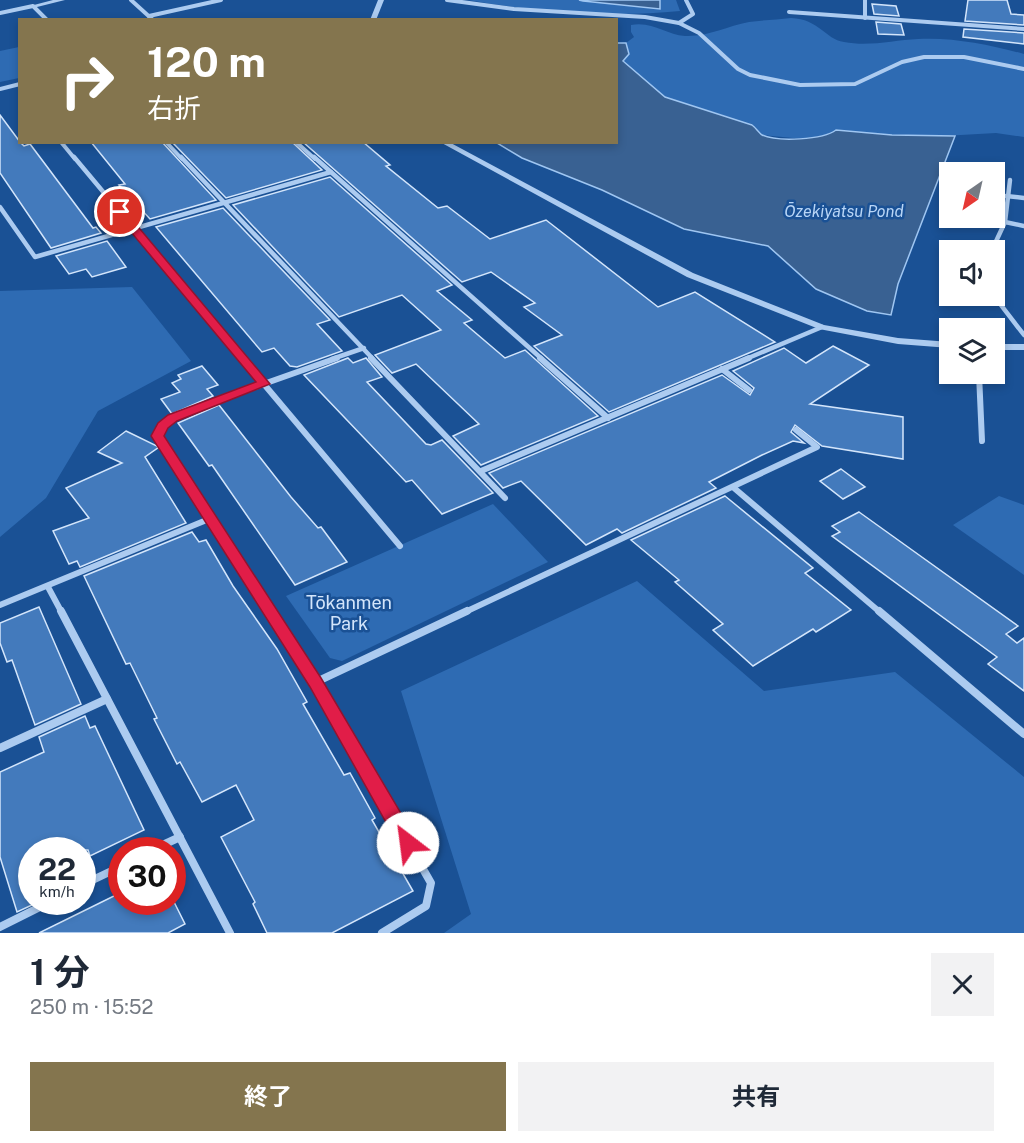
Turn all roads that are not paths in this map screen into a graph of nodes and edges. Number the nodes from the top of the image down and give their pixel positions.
1 (62, 0) edge
2 (131, 0) edge
3 (221, 0) edge
4 (381, 0) edge
5 (447, 0) edge
6 (686, 0) edge
7 (865, 0) edge
8 (33, 6) junction
9 (0, 12) edge
10 (789, 12) dead end
11 (149, 16) joint
12 (45, 18) edge
13 (374, 18) edge
14 (866, 18) junction
15 (679, 22) junction
16 (1024, 29) edge
17 (1024, 69) edge
18 (18, 84) edge
19 (0, 88) edge
20 (64, 144) edge
21 (168, 144) edge
22 (298, 144) edge
23 (447, 144) edge
24 (331, 172) junction
25 (1010, 180) dead end
26 (1006, 196) junction
27 (1024, 198) edge
28 (225, 204) junction
29 (0, 207) edge
30 (1005, 222) joint
31 (1024, 226) edge
32 (134, 229) junction
33 (1002, 306) edge
34 (822, 327) junction
35 (1024, 335) edge
36 (939, 344) edge
37 (1024, 347) edge
38 (363, 348) junction
39 (1005, 348) edge
40 (722, 369) junction
41 (264, 384) junction
42 (979, 384) edge
43 (749, 390) dead end
44 (608, 418) junction
45 (796, 430) dead end
46 (982, 441) dead end
47 (481, 471) junction
48 (735, 488) junction
49 (505, 498) dead end
50 (209, 519) junction
51 (400, 546) dead end
52 (48, 587) junction
53 (0, 605) edge
54 (316, 682) junction
55 (107, 699) junction
56 (1024, 735) edge
57 (0, 748) edge
58 (180, 837) edge
59 (186, 849) edge
60 (24, 915) edge
61 (0, 927) edge
62 (230, 933) edge
63 (382, 933) edge

1 - 8 street
2 - 11 street
3 - 11 street
4 - 13 street
5 - 15 street
6 - 15 street
7 - 14 street
8 - 9 street
8 - 12 street
10 - 14 street
14 - 16 street
15 - 17 street
18 - 19 street
20 - 32 street
21 - 28 street
22 - 24 street
23 - 34 street
24 - 28 street
24 - 44 street
25 - 26 street
26 - 27 street
26 - 30 street
28 - 32 street
28 - 38 street
29 - 32 street
30 - 31 street
32 - 41 street
33 - 35 street
34 - 36 street
34 - 40 street
37 - 39 street
38 - 41 street
38 - 47 street
40 - 43 street
40 - 44 street
41 - 50 street
41 - 51 street
42 - 46 street
44 - 47 street
45 - 48 street
47 - 49 street
48 - 54 street
48 - 56 street
50 - 52 street
50 - 54 street
52 - 53 street
52 - 55 street
54 - 63 street
55 - 57 street
55 - 58 street
59 - 62 street
60 - 61 street

